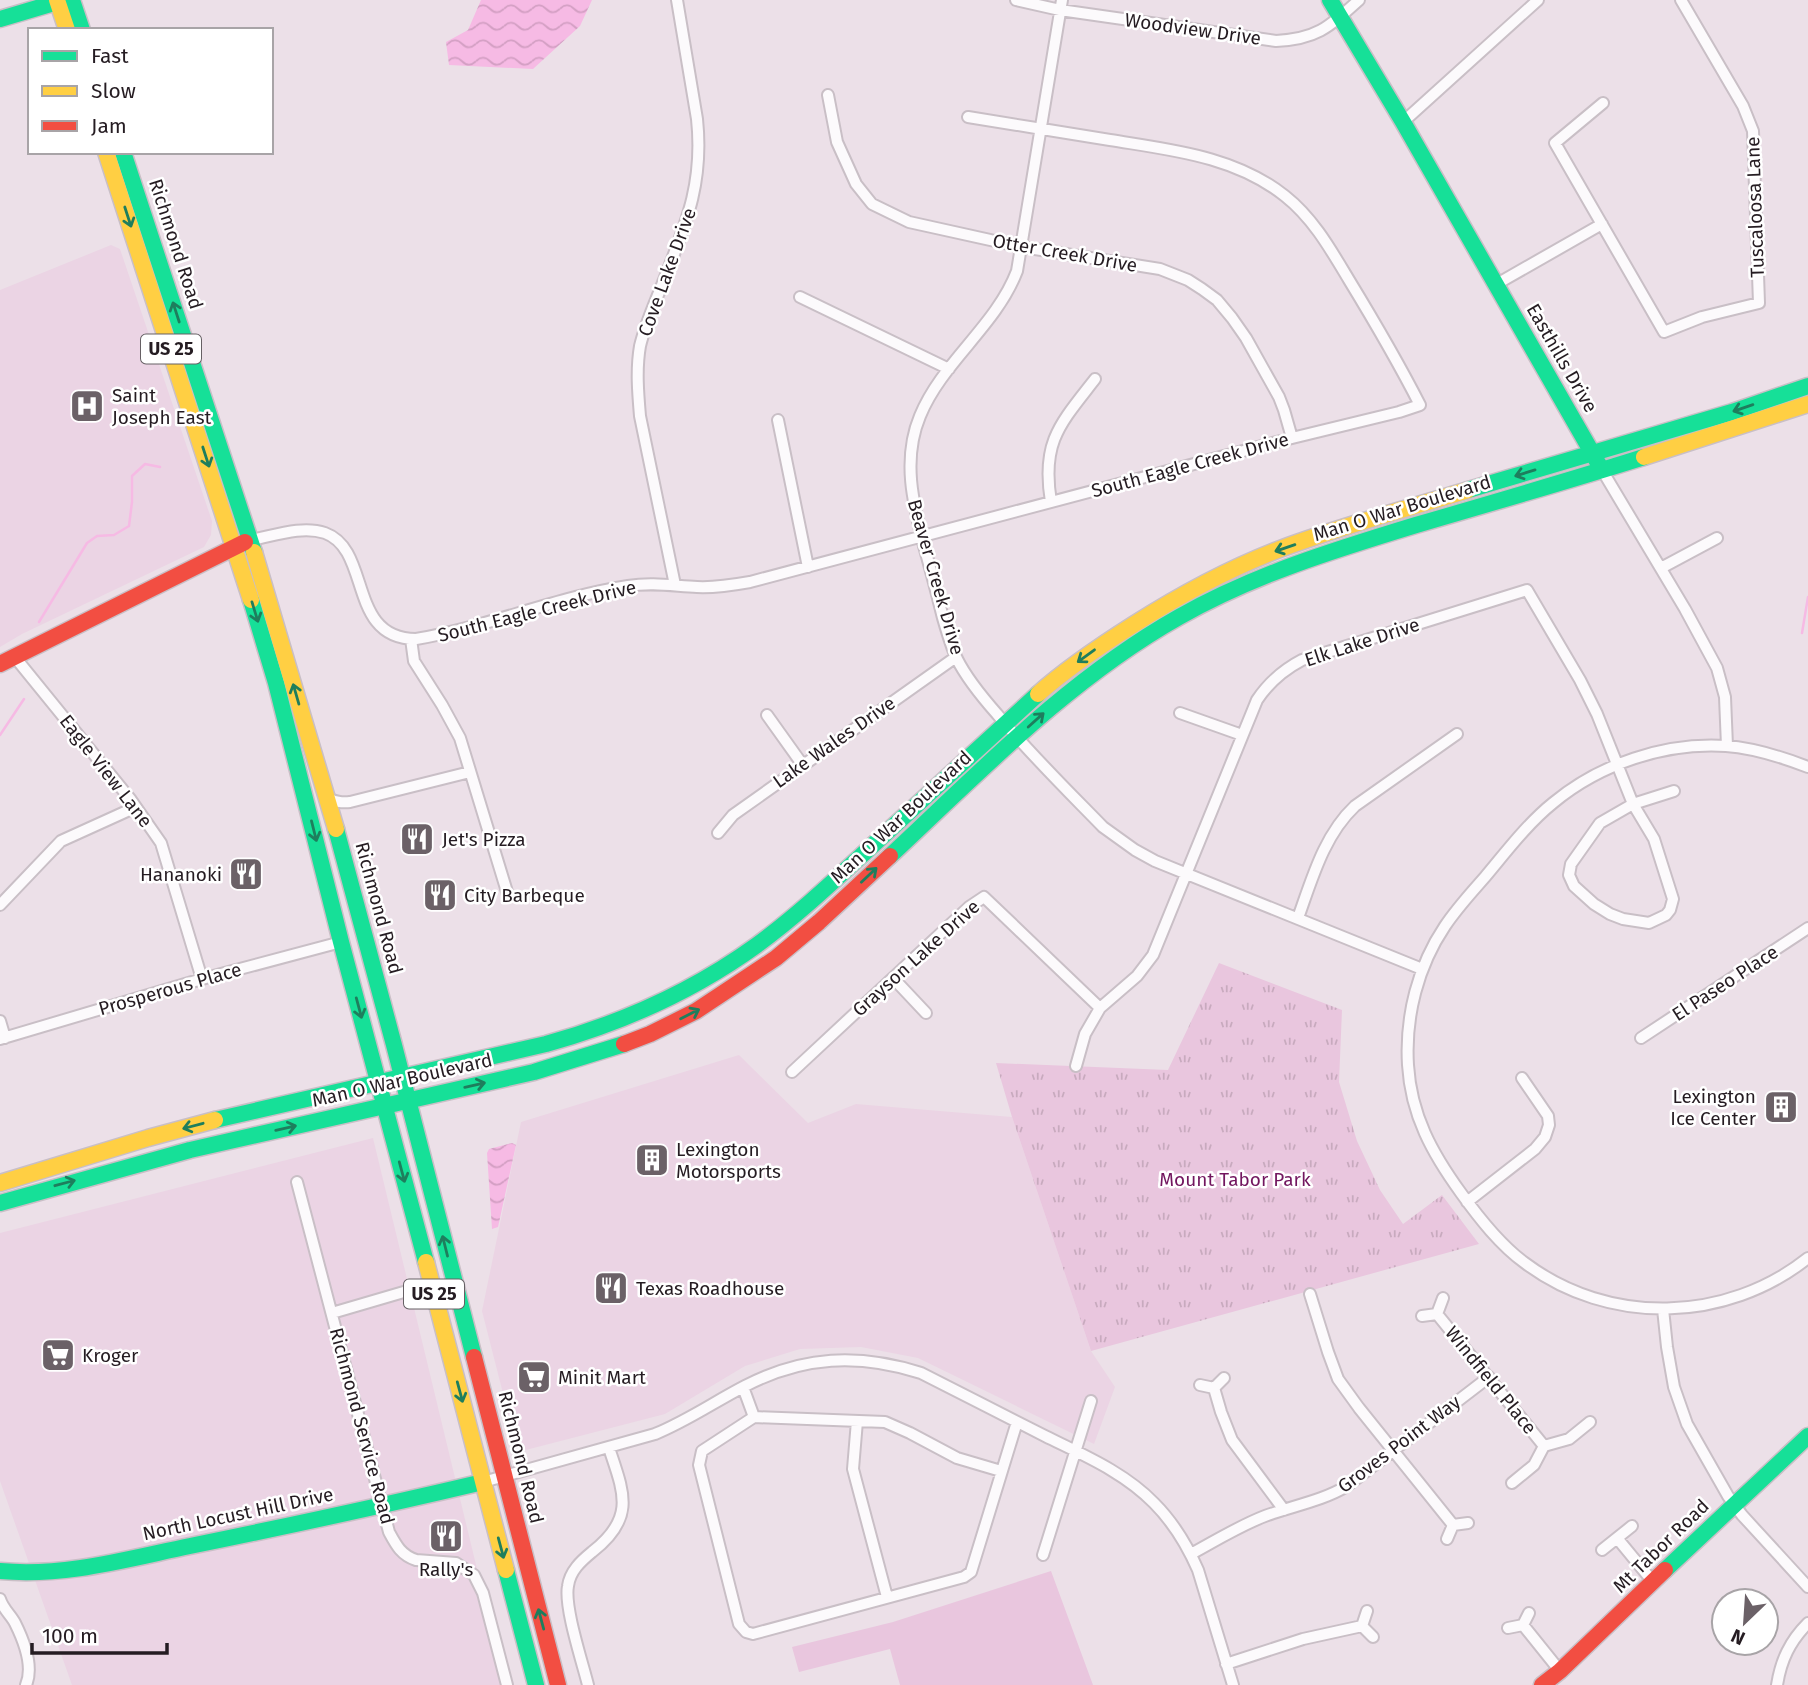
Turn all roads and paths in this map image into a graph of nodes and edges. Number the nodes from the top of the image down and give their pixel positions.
1 (677, 0) edge
2 (1016, 0) edge
3 (1331, 0) edge
4 (1359, 0) edge
5 (1538, 0) edge
6 (1681, 0) edge
7 (63, 1) edge
8 (1061, 5) edge
9 (1339, 18) junction
10 (0, 19) edge
11 (67, 28) edge
12 (81, 28) edge
13 (828, 95) dead end
14 (1603, 103) dead end
15 (968, 117) dead end
16 (1403, 122) junction
17 (1041, 129) junction
18 (107, 154) edge
19 (124, 154) edge
20 (1602, 224) junction
21 (1022, 247) junction
22 (1495, 285) junction
23 (800, 297) dead end
24 (949, 369) junction
25 (1095, 379) dead end
26 (1808, 386) edge
27 (1808, 404) edge
28 (778, 420) dead end
29 (1292, 438) junction
30 (1592, 452) junction
31 (1602, 470) junction
32 (1051, 502) junction
33 (922, 537) junction
34 (1717, 538) dead end
35 (251, 540) junction
36 (235, 546) junction
37 (808, 567) junction
38 (1661, 568) junction
39 (675, 585) junction
40 (411, 639) junction
41 (956, 657) junction
42 (7, 660) edge
43 (1180, 713) dead end
44 (767, 715) dead end
45 (1005, 724) junction
46 (1457, 734) dead end
47 (1242, 735) junction
48 (1017, 738) junction
49 (1727, 746) junction
50 (802, 764) junction
51 (1617, 764) junction
52 (1808, 767) edge
53 (470, 772) junction
54 (325, 792) junction
55 (1674, 792) dead end
56 (350, 803) junction
57 (1633, 804) junction
58 (136, 807) junction
59 (337, 832) junction
60 (718, 833) dead end
61 (1186, 873) junction
62 (508, 895) dead end
63 (0, 905) edge
64 (1298, 918) junction
65 (1808, 928) edge
66 (341, 942) junction
67 (1422, 969) junction
68 (202, 979) junction
69 (894, 979) junction
70 (1100, 1008) junction
71 (926, 1013) dead end
72 (0, 1021) edge
73 (2, 1038) edge
74 (1642, 1038) dead end
75 (1076, 1066) dead end
76 (792, 1072) dead end
77 (402, 1077) junction
78 (1522, 1078) dead end
79 (379, 1084) junction
80 (408, 1101) junction
81 (385, 1106) junction
82 (297, 1182) dead end
83 (0, 1183) edge
84 (1467, 1202) junction
85 (0, 1203) edge
86 (1808, 1258) edge
87 (431, 1284) junction
88 (1310, 1294) dead end
89 (1443, 1298) dead end
90 (1663, 1309) junction
91 (332, 1313) junction
92 (1437, 1314) junction
93 (1422, 1315) dead end
94 (1489, 1377) junction
95 (1224, 1378) dead end
96 (1200, 1385) dead end
97 (743, 1387) junction
98 (1214, 1388) junction
99 (1091, 1401) dead end
100 (754, 1417) junction
101 (857, 1421) junction
102 (1017, 1422) junction
103 (1590, 1422) dead end
104 (1808, 1436) edge
105 (1544, 1446) junction
106 (609, 1448) junction
107 (1075, 1451) junction
108 (1394, 1451) junction
109 (1001, 1471) junction
110 (503, 1475) junction
111 (483, 1482) junction
112 (1512, 1483) dead end
113 (1734, 1504) junction
114 (382, 1506) junction
115 (1284, 1510) junction
116 (1468, 1522) dead end
117 (1453, 1525) junction
118 (1632, 1526) dead end
119 (1617, 1538) junction
120 (1447, 1539) dead end
121 (1602, 1550) dead end
122 (1191, 1554) junction
123 (1043, 1555) dead end
124 (1, 1576) edge
125 (1654, 1583) junction
126 (1808, 1587) edge
127 (887, 1597) junction
128 (0, 1602) edge
129 (1367, 1611) dead end
130 (1529, 1612) dead end
131 (1808, 1623) edge
132 (1362, 1626) junction
133 (1524, 1626) junction
134 (1508, 1628) dead end
135 (1373, 1637) dead end
136 (1226, 1664) junction
137 (1560, 1671) junction
138 (26, 1685) edge
139 (507, 1685) edge
140 (536, 1685) edge
141 (558, 1685) edge
142 (588, 1685) edge
143 (1233, 1685) edge
144 (1542, 1685) edge
145 (1777, 1685) edge

1 - 39 street, Cove Lake Drive
2 - 8 street, Woodview Drive
3 - 9 main road, Easthills Drive
4 - 9 street, Woodview Drive
5 - 16 street
6 - 20 street, Tuscaloosa Lane
7 - 10 main road
7 - 11 main road
7 - 12 main road
8 - 9 street, Woodview Drive
8 - 17 street, Beaver Creek Drive
9 - 16 main road, Easthills Drive
13 - 21 street, Otter Creek Drive
14 - 20 street, Tuscaloosa Lane
15 - 17 street, South Eagle Creek Drive
16 - 22 main road, Easthills Drive
17 - 21 street, Beaver Creek Drive
17 - 29 street, South Eagle Creek Drive
18 -> 36 main road, Richmond Road / US 25
35 -> 19 main road, Richmond Road / US 25
20 - 22 street
21 - 24 street, Beaver Creek Drive
21 - 29 street, Otter Creek Drive
22 - 30 main road, Easthills Drive
23 - 24 street
24 - 33 street, Beaver Creek Drive
25 - 32 street
26 -> 30 main road, Man O War Boulevard
27 - 31 main road, Man O War Boulevard
28 - 37 street
29 - 32 street, South Eagle Creek Drive
30 - 31 main road, Easthills Drive
30 -> 45 main road, Man O War Boulevard
31 - 38 street, Easthills Drive
48 -> 31 main road, Man O War Boulevard
32 - 33 street, South Eagle Creek Drive
33 - 37 street, South Eagle Creek Drive
33 - 41 street, Beaver Creek Drive
34 - 38 street
35 - 36 main road
35 - 40 street, South Eagle Creek Drive
54 -> 35 main road, Richmond Road / US 25
36 - 42 main road
36 -> 66 main road, Richmond Road / US 25
37 - 39 street, South Eagle Creek Drive
38 - 49 street, Easthills Drive
39 - 40 street, South Eagle Creek Drive
40 - 53 street
41 - 45 street, Beaver Creek Drive
41 - 50 street, Lake Wales Drive
42 - 58 street, Eagle View Lane
43 - 47 street
44 - 50 street
45 - 48 street, Beaver Creek Drive
45 - 77 main road, Man O War Boulevard
46 - 64 street
47 - 51 street, Elk Lake Drive
47 - 61 street, Elk Lake Drive
48 - 61 street, Beaver Creek Drive
80 -> 48 main road, Man O War Boulevard
49 - 51 street
49 - 52 street
50 - 60 street, Lake Wales Drive
51 - 57 street
51 - 67 street
53 - 56 street
53 - 62 street
54 - 56 street
54 - 59 main road, Richmond Road / US 25
55 - 57 street
56 - 59 street
57 - 57 street
58 - 63 street
58 - 68 street, Eagle View Lane
59 - 77 main road, Richmond Road / US 25
61 - 64 street, Beaver Creek Drive
61 - 70 street, Elk Lake Drive
64 - 67 street, Beaver Creek Drive
65 - 74 street, El Paseo Place
66 - 68 street, Prosperous Place
66 -> 79 main road, Richmond Road / US 25
67 - 84 street
68 - 73 street, Prosperous Place
69 - 70 street, Grayson Lake Drive
69 - 71 street
69 - 76 street, Grayson Lake Drive
70 - 75 street, Elk Lake Drive
72 - 73 street
77 - 79 main road, Man O War Boulevard
77 - 80 main road, Richmond Road / US 25
78 - 84 street
79 - 81 main road, Richmond Road / US 25
79 -> 83 main road, Man O War Boulevard
80 - 81 main road, Man O War Boulevard
110 -> 80 main road, Richmond Road / US 25
85 -> 81 main road, Man O War Boulevard
81 -> 87 main road, Richmond Road / US 25
82 - 91 street, Richmond Service Road
84 - 90 street
86 - 90 street
87 - 91 street, Richmond Service Road
87 -> 111 main road, Richmond Road / US 25
88 - 108 street
89 - 92 street, Windfield Place
90 - 113 street
91 - 114 street, Richmond Service Road
92 - 93 street, Windfield Place
92 - 94 street, Windfield Place
94 - 105 street, Windfield Place
94 - 108 street, Groves Point Way
95 - 98 street
96 - 98 street
97 - 100 street
97 - 102 street
97 - 106 street
98 - 115 street
99 - 107 street
100 - 101 street
100 - 127 street
101 - 109 street
101 - 127 street
102 - 107 street
102 - 109 street
103 - 105 street, Windfield Place
104 - 113 main road, Mt Tabor Road
105 - 112 street, Windfield Place
106 - 110 street
106 - 142 street
107 - 122 street
107 - 123 street
108 - 115 street, Groves Point Way
108 - 117 street
109 - 127 street
110 - 111 street
141 -> 110 main road, Richmond Road / US 25
111 - 114 main road, North Locust Hill Drive
111 -> 140 main road, Richmond Road / US 25
113 - 125 main road, Mt Tabor Road
113 - 126 street
114 - 124 main road, North Locust Hill Drive
114 - 139 street, Richmond Service Road
115 - 122 street, Groves Point Way
116 - 117 street
117 - 120 street
118 - 119 street
119 - 121 street
119 - 125 street
122 - 136 street
125 - 137 main road, Mt Tabor Road
128 - 138 street
129 - 132 street
130 - 133 street
131 - 145 street
132 - 135 street
132 - 136 street
133 - 134 street
133 - 137 street
136 - 143 street
137 - 144 main road, Mt Tabor Road

